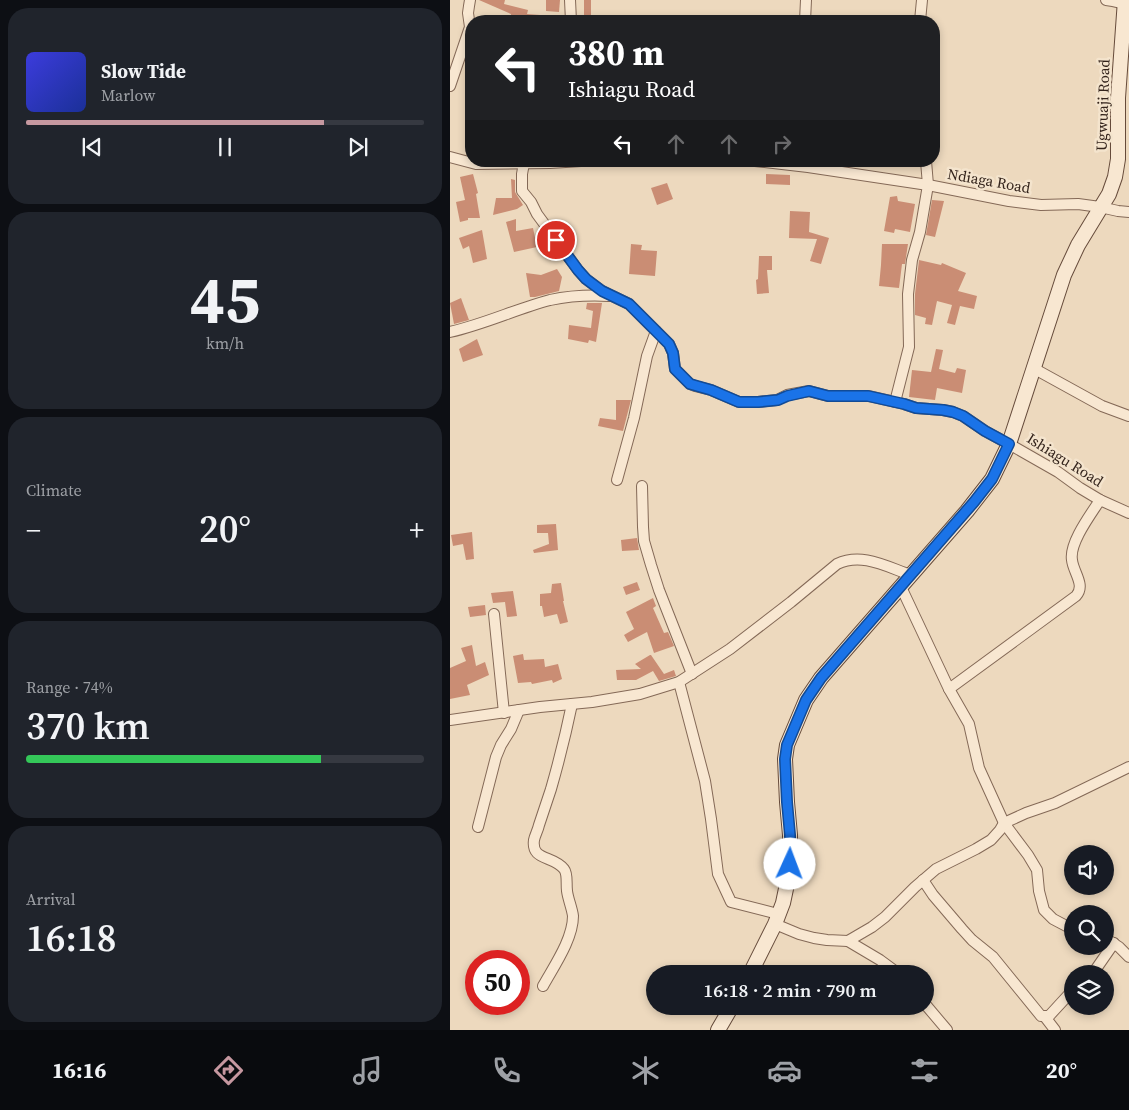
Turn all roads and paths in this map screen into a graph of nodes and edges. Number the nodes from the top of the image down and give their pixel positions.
1 (470, 0) edge
2 (570, 0) edge
3 (806, 0) edge
4 (922, 0) edge
5 (1106, 0) edge
6 (1126, 4) edge
7 (468, 15) edge
8 (571, 15) edge
9 (805, 15) edge
10 (921, 15) edge
11 (465, 44) edge
12 (450, 86) edge
13 (450, 156) edge
14 (465, 161) edge
15 (523, 167) edge
16 (817, 167) edge
17 (926, 167) edge
18 (928, 185) junction
19 (1100, 208) junction
20 (1129, 212) edge
21 (612, 296) junction
22 (656, 331) junction
23 (450, 332) edge
24 (1033, 368) junction
25 (895, 402) junction
26 (1129, 416) edge
27 (1009, 444) junction
28 (617, 480) dead end
29 (642, 486) dead end
30 (1100, 500) junction
31 (1129, 513) edge
32 (911, 575) junction
33 (901, 587) junction
34 (494, 614) dead end
35 (692, 674) junction
36 (680, 682) junction
37 (949, 689) junction
38 (572, 704) junction
39 (518, 710) junction
40 (504, 713) junction
41 (450, 720) edge
42 (1129, 768) edge
43 (1004, 823) junction
44 (478, 827) dead end
45 (923, 880) junction
46 (776, 919) junction
47 (1064, 925) edge
48 (848, 940) junction
49 (1114, 945) edge
50 (1129, 958) edge
51 (754, 965) edge
52 (887, 965) edge
53 (543, 986) dead end
54 (1064, 1000) edge
55 (934, 1014) edge
56 (727, 1015) edge
57 (1045, 1017) junction
58 (718, 1030) edge
59 (948, 1030) edge
60 (1055, 1030) edge

1 - 7 street
2 - 8 street
3 - 9 street
4 - 10 street
5 - 6 street
6 - 19 main road, Ugwuaji Road
11 - 12 street
13 - 14 street
15 - 21 street, Ishiagu Road
16 - 18 street, Ndiaga Road
17 - 18 street
18 - 19 street, Ndiaga Road
18 - 25 street
19 - 20 street, Ndiaga Road
19 - 24 main road, Ugwuaji Road
21 - 22 street, Ishiagu Road
21 - 23 street
22 - 25 street, Ishiagu Road
22 - 28 street
24 - 26 street
24 - 27 main road, Ugwuaji Road
25 - 27 street, Ishiagu Road
27 - 30 street, Ishiagu Road
27 - 32 main road, Ugwuaji Road
29 - 35 street
30 - 31 street, Ishiagu Road
30 - 37 street
32 - 33 main road, Ugwuaji Road
32 - 35 street
33 - 37 street
33 - 46 main road, Ugwuaji Road
34 - 40 street
35 - 36 street
36 - 38 street
36 - 46 street
37 - 43 street
38 - 39 street
38 - 53 street
39 - 40 street
39 - 44 street
40 - 41 street
42 - 43 street
43 - 45 street
43 - 47 street
45 - 48 street
45 - 57 street
46 - 48 street
46 - 51 main road, Ugwuaji Road
48 - 52 street
49 - 50 street
54 - 57 street
55 - 59 street
56 - 58 main road
57 - 60 street

